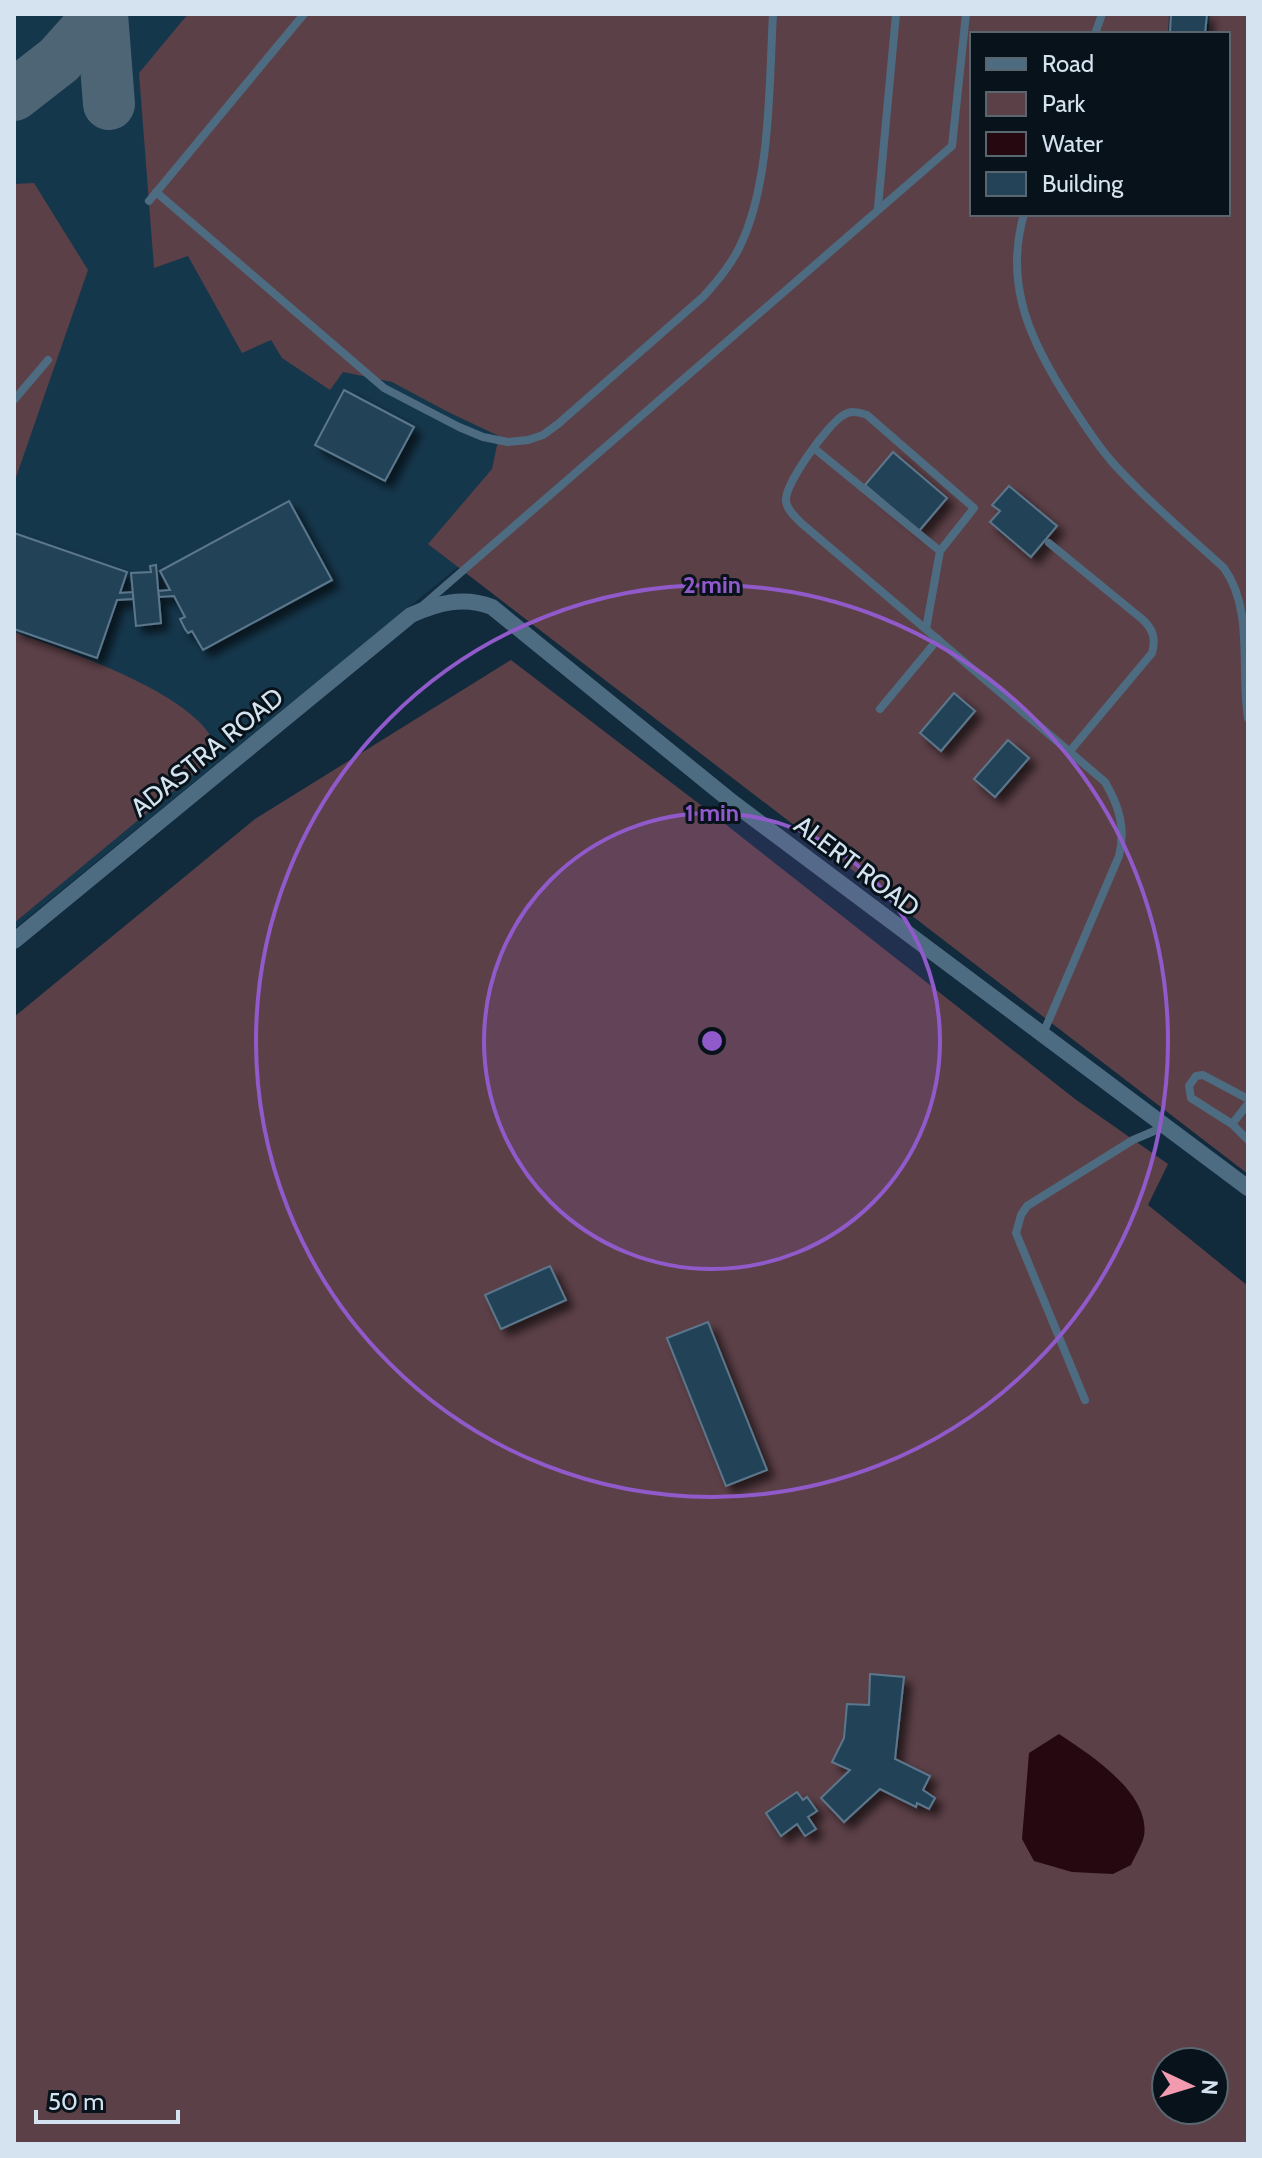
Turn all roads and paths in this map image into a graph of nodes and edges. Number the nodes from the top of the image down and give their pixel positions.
1 (304, 14) edge
2 (773, 14) edge
3 (896, 14) edge
4 (966, 14) edge
5 (156, 192) junction
6 (149, 201) dead end
7 (877, 208) junction
8 (1024, 216) edge
9 (48, 360) dead end
10 (14, 400) edge
11 (815, 449) junction
12 (1049, 543) dead end
13 (940, 551) junction
14 (434, 605) joint
15 (411, 615) junction
16 (926, 629) junction
17 (938, 639) junction
18 (880, 709) dead end
19 (1248, 718) edge
20 (1070, 751) junction
21 (14, 941) edge
22 (1042, 1036) junction
23 (1248, 1101) edge
24 (1232, 1124) junction
25 (1166, 1126) junction
26 (1248, 1140) edge
27 (1248, 1188) edge
28 (1085, 1400) dead end

1 - 5 lane
2 - 5 lane
3 - 7 lane
4 - 7 lane
5 - 6 lane
7 - 15 lane
8 - 19 lane
9 - 10 lane
11 - 13 lane
11 - 13 lane
11 - 16 lane
12 - 20 lane
13 - 16 lane
14 - 15 street, ADASTRA ROAD
14 - 22 street, ALERT ROAD
15 - 21 street, ADASTRA ROAD
16 - 17 lane
17 - 18 lane
17 - 20 lane
20 - 22 lane
22 - 25 street, ALERT ROAD
23 - 24 lane
23 - 24 lane
24 - 26 lane
25 - 27 street, ALERT ROAD
25 - 28 lane

